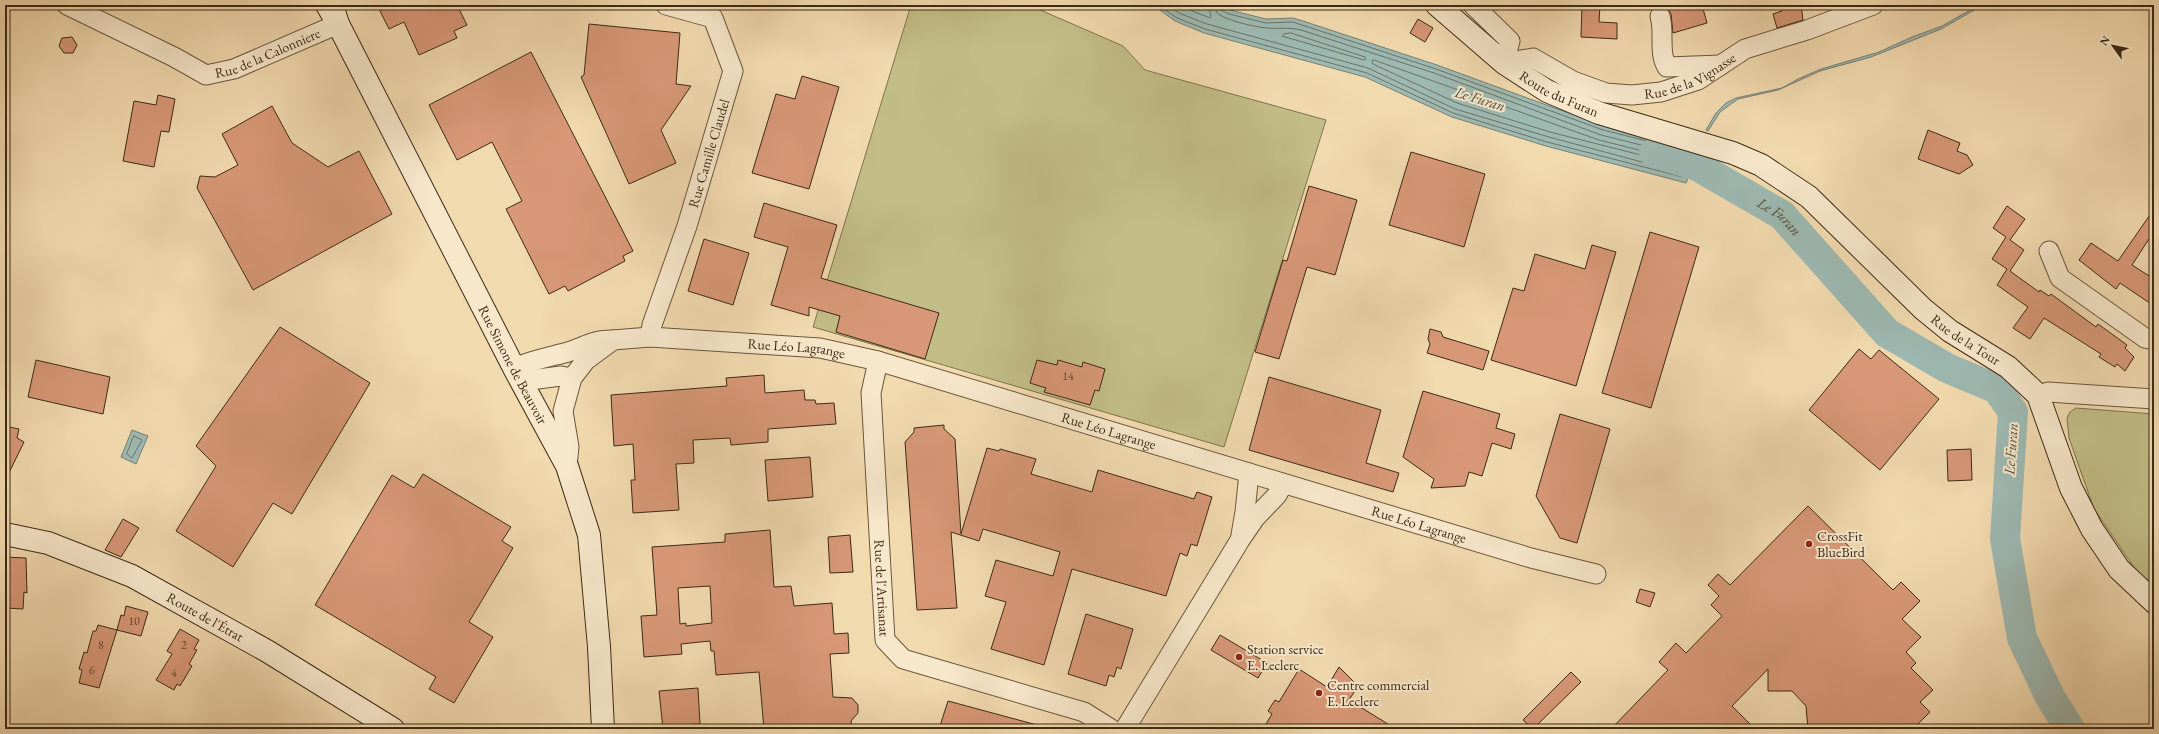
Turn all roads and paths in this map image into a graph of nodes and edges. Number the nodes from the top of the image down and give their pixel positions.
1 (67, 5) edge
2 (326, 5) edge
3 (666, 5) edge
4 (1436, 5) edge
5 (1474, 5) edge
6 (1873, 5) edge
7 (335, 15) edge
8 (1660, 16) dead end
9 (1504, 63) junction
10 (1721, 65) junction
11 (1703, 143) joint
12 (2049, 251) dead end
13 (650, 337) junction
14 (613, 340) junction
15 (2154, 340) edge
16 (878, 361) junction
17 (518, 374) junction
18 (572, 378) junction
19 (2038, 396) junction
20 (2154, 399) edge
21 (567, 466) junction
22 (1248, 473) junction
23 (1283, 484) junction
24 (5, 534) edge
25 (1240, 540) junction
26 (1596, 574) dead end
27 (2154, 602) edge
28 (393, 729) edge
29 (603, 729) edge
30 (1111, 729) edge
31 (1125, 729) edge

1 - 7 street, Rue de la Calonniere
2 - 7 main road, Rue Simone de Beauvoir
3 - 13 street, Rue Camille Claudel
4 - 9 main road, Route du Furan
5 - 9 street
6 - 10 street, Rue de la Vignasse
7 - 17 main road, Rue Simone de Beauvoir
8 - 10 street
9 - 10 street, Rue de la Vignasse
9 - 11 main road, Route du Furan
11 - 19 main road, Rue de la Tour
12 - 15 street
13 - 14 street, Rue Léo Lagrange
13 - 16 street, Rue Léo Lagrange
14 - 17 street, Rue Léo Lagrange
14 - 18 street, Rue Léo Lagrange
16 - 22 street, Rue Léo Lagrange
16 - 30 street, Rue de l'Artisanat
17 - 18 street
17 - 21 main road, Rue Simone de Beauvoir
18 - 21 street, Rue Léo Lagrange
19 - 20 street
19 - 27 main road, Rue de la Tour
21 - 29 main road, Rue Simone de Beauvoir
22 - 23 street, Rue Léo Lagrange
22 - 25 street
23 - 25 street
23 - 26 street, Rue Léo Lagrange
24 - 28 main road, Route de l'Étrat
25 - 31 street

